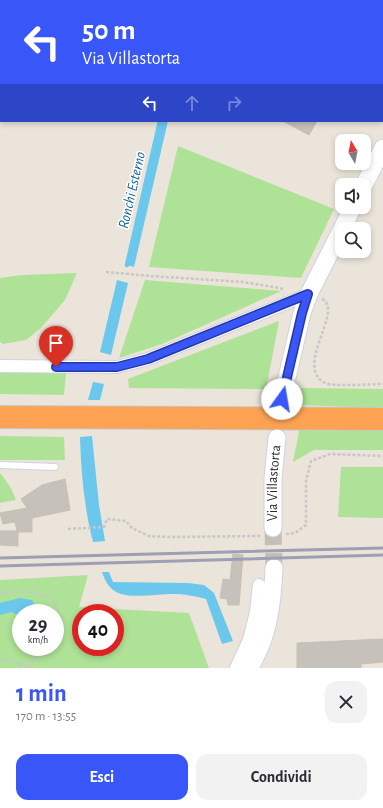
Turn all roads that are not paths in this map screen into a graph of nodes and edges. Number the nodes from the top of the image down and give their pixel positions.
1 (383, 148) edge
2 (368, 178) edge
3 (349, 214) edge
4 (308, 294) junction
5 (0, 366) edge
6 (282, 399) dead end
7 (0, 417) edge
8 (383, 419) edge
9 (277, 438) dead end
10 (0, 465) edge
11 (55, 468) dead end
12 (273, 533) tunnel mouth
13 (274, 568) tunnel mouth
14 (259, 585) dead end
15 (236, 668) edge
16 (250, 668) edge

1 - 2 street
3 - 4 street
4 - 5 street
4 - 6 street
7 - 8 highway
9 - 12 street, Via Villastorta
10 - 11 lane
13 - 16 street
14 - 15 street

